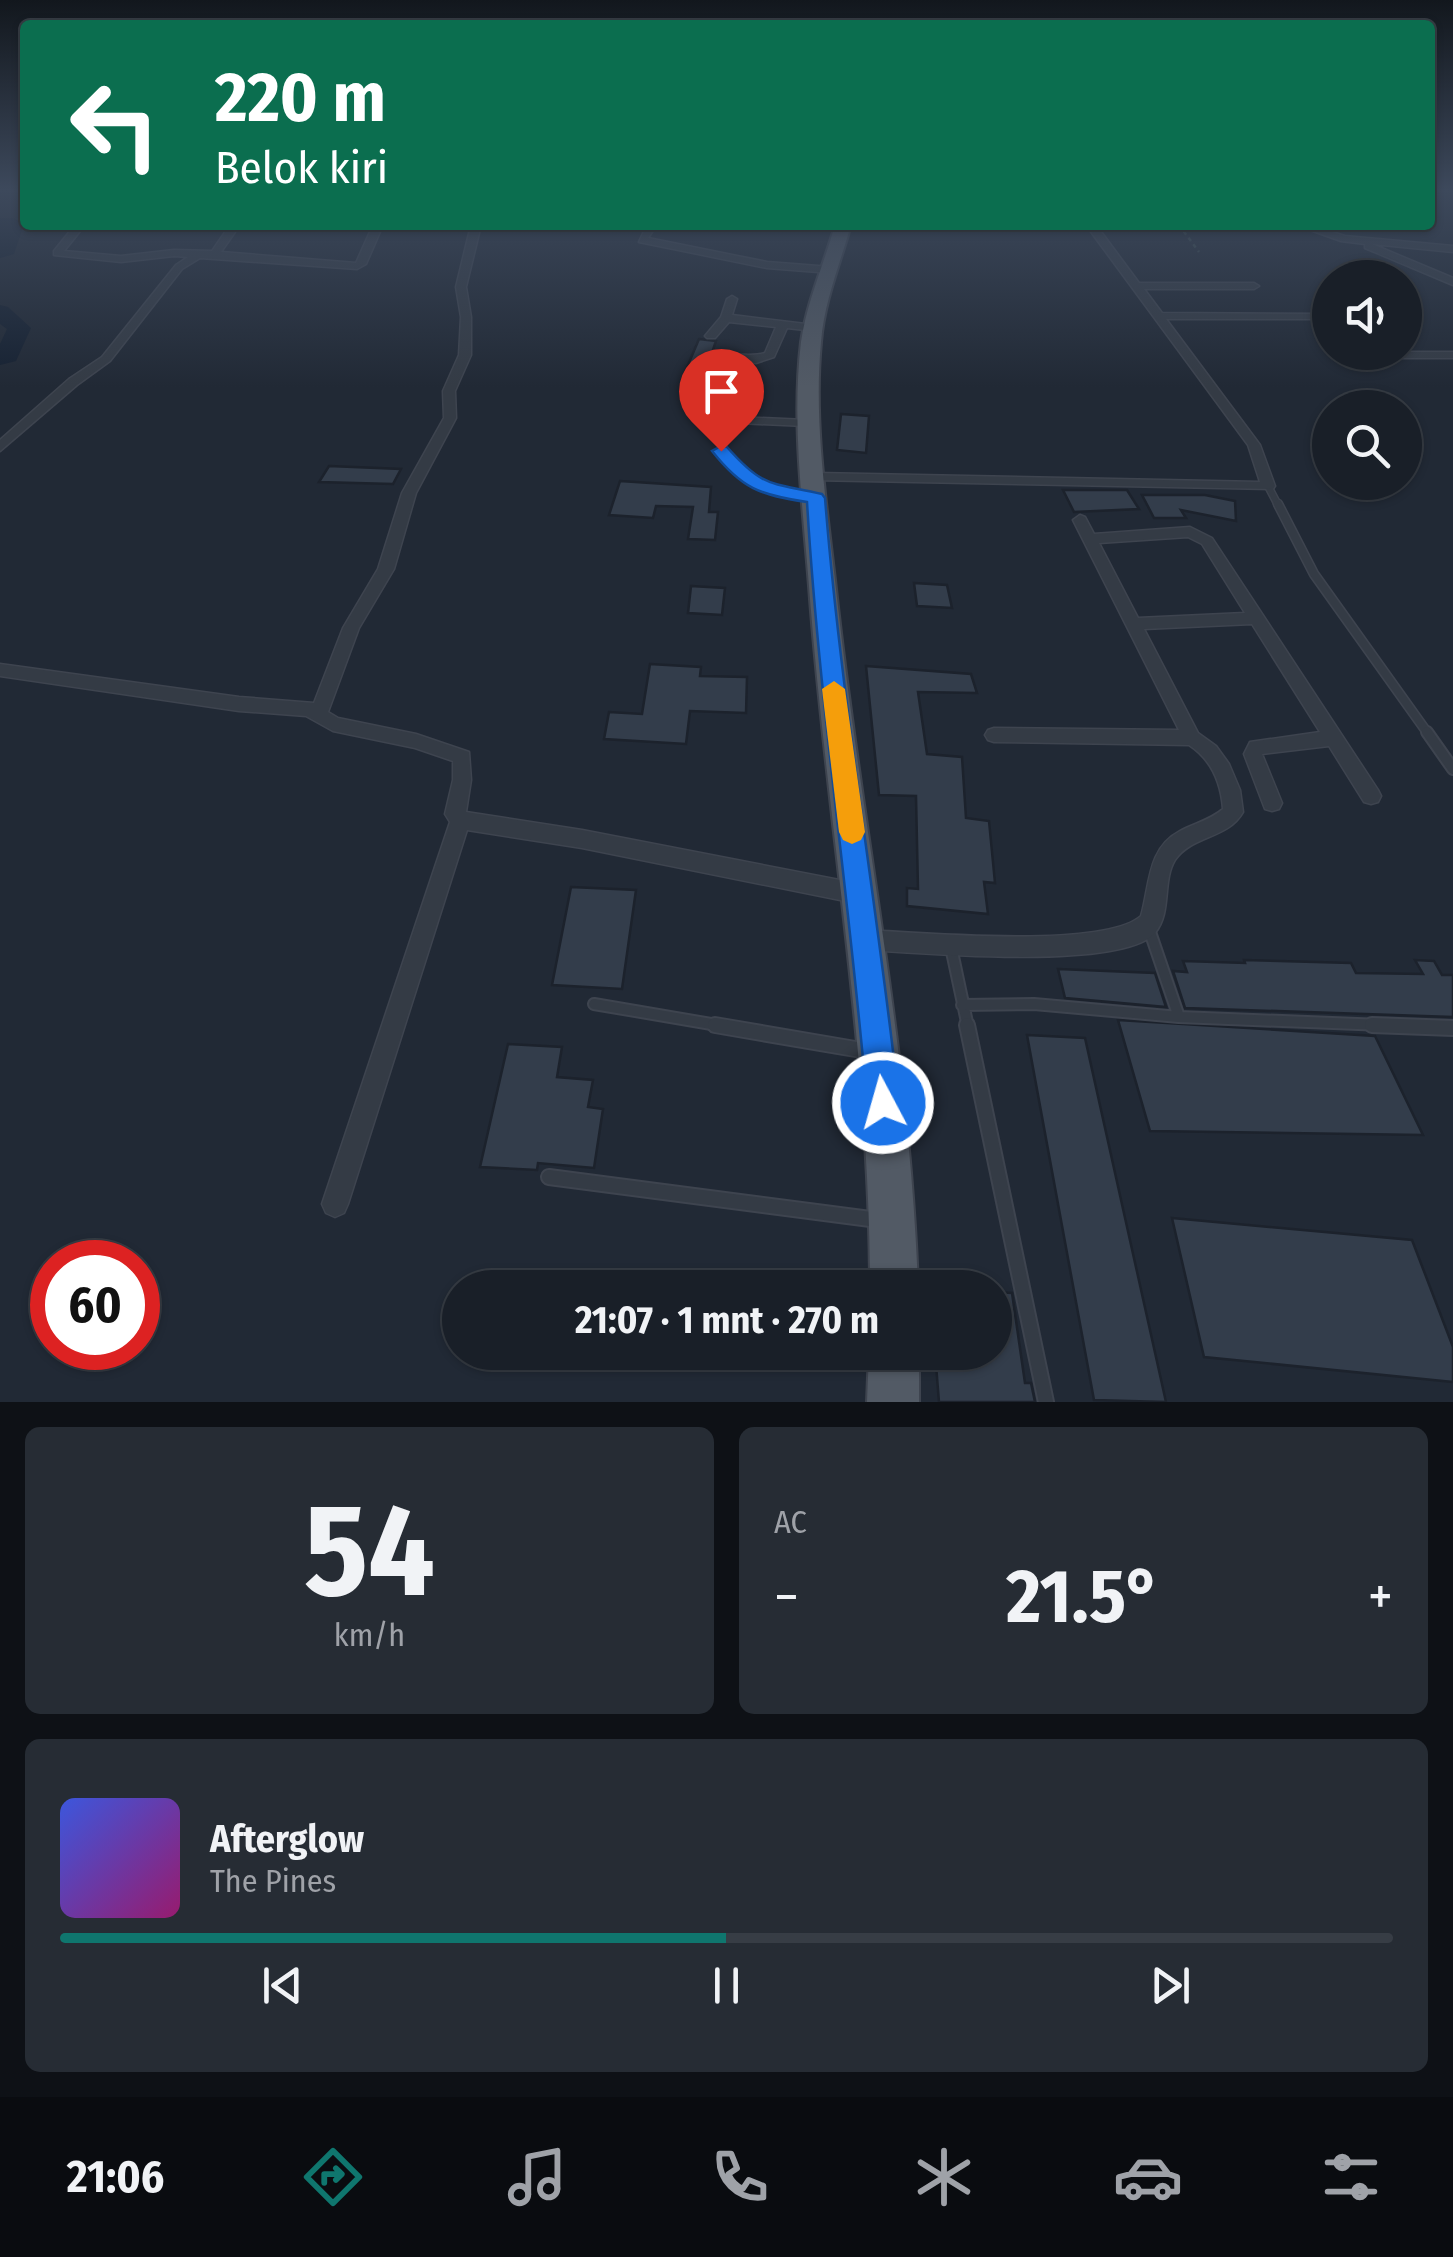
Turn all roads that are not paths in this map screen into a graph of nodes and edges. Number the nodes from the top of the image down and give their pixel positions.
1 (89, 256) edge
2 (149, 256) edge
3 (196, 256) edge
4 (244, 256) edge
5 (364, 256) edge
6 (468, 256) edge
7 (728, 256) edge
8 (835, 256) edge
9 (1114, 256) edge
10 (1393, 256) edge
11 (831, 270) junction
12 (1453, 282) edge
13 (1135, 286) junction
14 (1254, 286) dead end
15 (732, 298) dead end
16 (1158, 316) junction
17 (1312, 316) edge
18 (726, 318) junction
19 (799, 326) junction
20 (711, 336) dead end
21 (1422, 354) edge
22 (1453, 354) edge
23 (732, 358) dead end
24 (810, 423) junction
25 (0, 447) edge
26 (1268, 486) junction
27 (816, 488) junction
28 (1080, 520) dead end
29 (1090, 539) junction
30 (1256, 618) junction
31 (1133, 624) junction
32 (0, 670) edge
33 (318, 712) junction
34 (994, 735) dead end
35 (1192, 738) junction
36 (1335, 738) junction
37 (1453, 768) edge
38 (1371, 796) dead end
39 (1272, 803) dead end
40 (460, 820) junction
41 (860, 894) junction
42 (1148, 926) junction
43 (867, 940) junction
44 (950, 945) junction
45 (594, 1004) dead end
46 (962, 1005) junction
47 (1178, 1017) junction
48 (1453, 1028) edge
49 (878, 1052) junction
50 (549, 1177) dead end
51 (334, 1204) dead end
52 (895, 1222) junction
53 (894, 1270) edge
54 (894, 1370) edge
55 (894, 1402) edge
56 (1046, 1402) edge

1 - 2 street
3 - 25 street
4 - 5 street
6 - 33 street
7 - 11 street
8 - 11 main road
9 - 13 street
10 - 12 street
11 - 19 main road
13 - 14 street
13 - 16 street
15 - 18 street
16 - 17 street
16 - 26 street
18 - 19 street
18 - 20 street
19 - 23 street
19 - 24 main road
21 - 22 street
24 - 27 main road
24 - 27 lane
26 - 27 street
26 - 37 lane
27 - 41 main road
28 - 29 street
29 - 30 street
29 - 31 street
30 - 31 street
30 - 36 street
31 - 35 street
32 - 33 street
33 - 40 street
34 - 35 street
35 - 42 street
36 - 38 street
36 - 39 street
40 - 41 street
40 - 51 street
41 - 43 main road
42 - 44 street
42 - 47 lane
43 - 44 street
43 - 49 main road
44 - 46 lane
45 - 49 lane
46 - 47 lane
46 - 56 lane
47 - 48 lane
49 - 52 main road
50 - 52 lane
52 - 53 main road
54 - 55 main road

